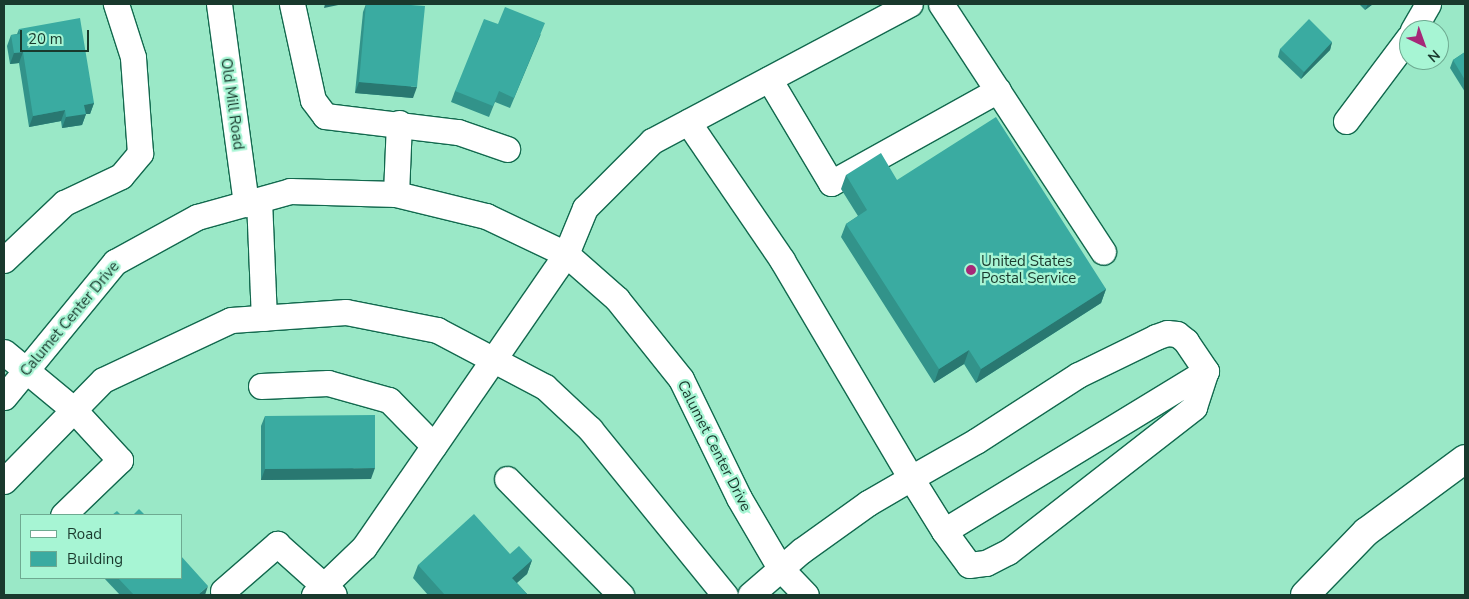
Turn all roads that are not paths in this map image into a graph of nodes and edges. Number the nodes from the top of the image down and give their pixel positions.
1 (116, 4) edge
2 (219, 4) edge
3 (292, 4) edge
4 (910, 4) edge
5 (941, 4) edge
6 (1428, 4) edge
7 (1419, 20) edge
8 (1399, 50) edge
9 (769, 78) junction
10 (998, 90) junction
11 (1346, 121) dead end
12 (688, 122) junction
13 (399, 123) junction
14 (507, 149) dead end
15 (396, 194) junction
16 (253, 202) junction
17 (1103, 252) dead end
18 (566, 254) junction
19 (4, 260) edge
20 (264, 318) junction
21 (4, 352) edge
22 (494, 360) junction
23 (28, 369) junction
24 (1206, 371) junction
25 (261, 386) dead end
26 (4, 397) edge
27 (74, 410) junction
28 (434, 446) junction
29 (1465, 459) edge
30 (911, 478) junction
31 (507, 479) dead end
32 (4, 481) edge
33 (64, 514) edge
34 (944, 531) junction
35 (780, 568) junction
36 (223, 591) dead end
37 (324, 592) edge
38 (621, 595) edge
39 (725, 595) edge
40 (750, 595) edge
41 (806, 595) edge
42 (1305, 595) edge

1 - 19 street
2 - 16 street, Old Mill Road
3 - 13 street
4 - 9 street
5 - 10 street
6 - 7 street
8 - 11 street
9 - 10 street
9 - 12 street
10 - 17 street
12 - 18 street
12 - 30 street
13 - 14 street
13 - 15 street
15 - 16 street, Calumet Center Drive
15 - 18 street, Calumet Center Drive
16 - 20 street, Old Mill Road
16 - 23 street, Calumet Center Drive
18 - 22 street
18 - 35 street, Calumet Center Drive
20 - 22 street
20 - 27 street
21 - 23 street
22 - 28 street
22 - 39 street
23 - 26 street, Calumet Center Drive
23 - 27 street
24 - 30 street
24 - 34 street
24 - 34 street
25 - 28 street
27 - 32 street
27 - 33 street
28 - 37 street
29 - 42 highway
30 - 34 street
30 - 35 street
31 - 38 street
35 - 40 street
35 - 41 street, Calumet Center Drive
36 - 37 street

